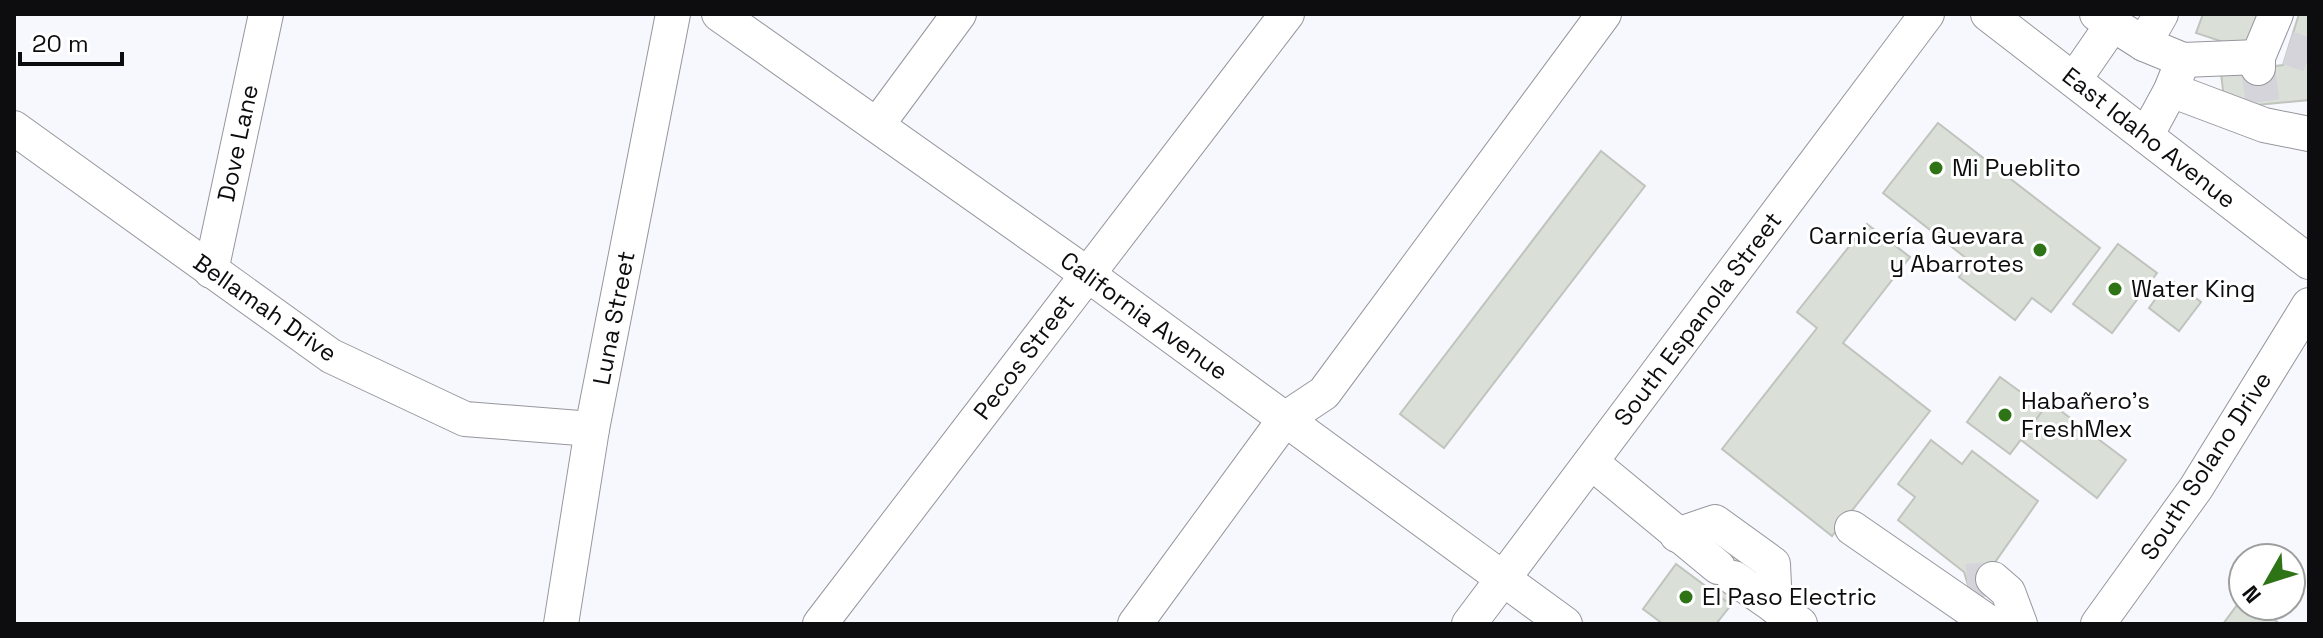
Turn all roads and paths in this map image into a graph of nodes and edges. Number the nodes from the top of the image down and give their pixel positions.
1 (266, 14) edge
2 (673, 14) edge
3 (719, 14) edge
4 (959, 14) edge
5 (1287, 14) edge
6 (1604, 14) edge
7 (1927, 14) edge
8 (1988, 14) edge
9 (2161, 14) edge
10 (2104, 20) edge
11 (2273, 39) tunnel mouth
12 (2144, 44) junction
13 (2177, 75) junction
14 (2074, 80) junction
15 (877, 125) junction
16 (14, 128) edge
17 (2309, 134) edge
18 (2146, 136) junction
19 (2309, 262) edge
20 (211, 271) junction
21 (1087, 274) junction
22 (2309, 305) edge
23 (1285, 419) junction
24 (592, 429) junction
25 (1591, 462) junction
26 (1852, 528) dead end
27 (1677, 535) junction
28 (1503, 579) junction
29 (1964, 582) junction
30 (1787, 615) edge
31 (561, 624) edge
32 (820, 624) edge
33 (1135, 624) edge
34 (1469, 624) edge
35 (1565, 624) edge
36 (1991, 624) edge
37 (2020, 624) edge
38 (2098, 624) edge

1 - 20 street, Dove Lane
2 - 24 street, Luna Street
3 - 15 street, California Avenue
4 - 15 street
5 - 21 street, Pecos Street
6 - 23 street
7 - 25 street, South Espanola Street
8 - 14 street, East Idaho Avenue
9 - 12 street
10 - 12 street
10 - 14 street
11 - 13 street
12 - 13 street
13 - 17 street
13 - 18 street
14 - 18 street, East Idaho Avenue
15 - 21 street, California Avenue
16 - 20 street, Bellamah Drive
18 - 19 street, East Idaho Avenue
20 - 24 street, Bellamah Drive
21 - 23 street, California Avenue
21 - 32 street, Pecos Street
22 - 38 street, South Solano Drive
23 - 28 street, California Avenue
23 - 33 street
24 - 31 street, Luna Street
25 - 27 street
25 - 28 street, South Espanola Street
26 - 29 street
27 - 30 street
27 - 30 street
28 - 34 street, South Espanola Street
28 - 35 street, California Avenue
29 - 36 street
29 - 37 street

